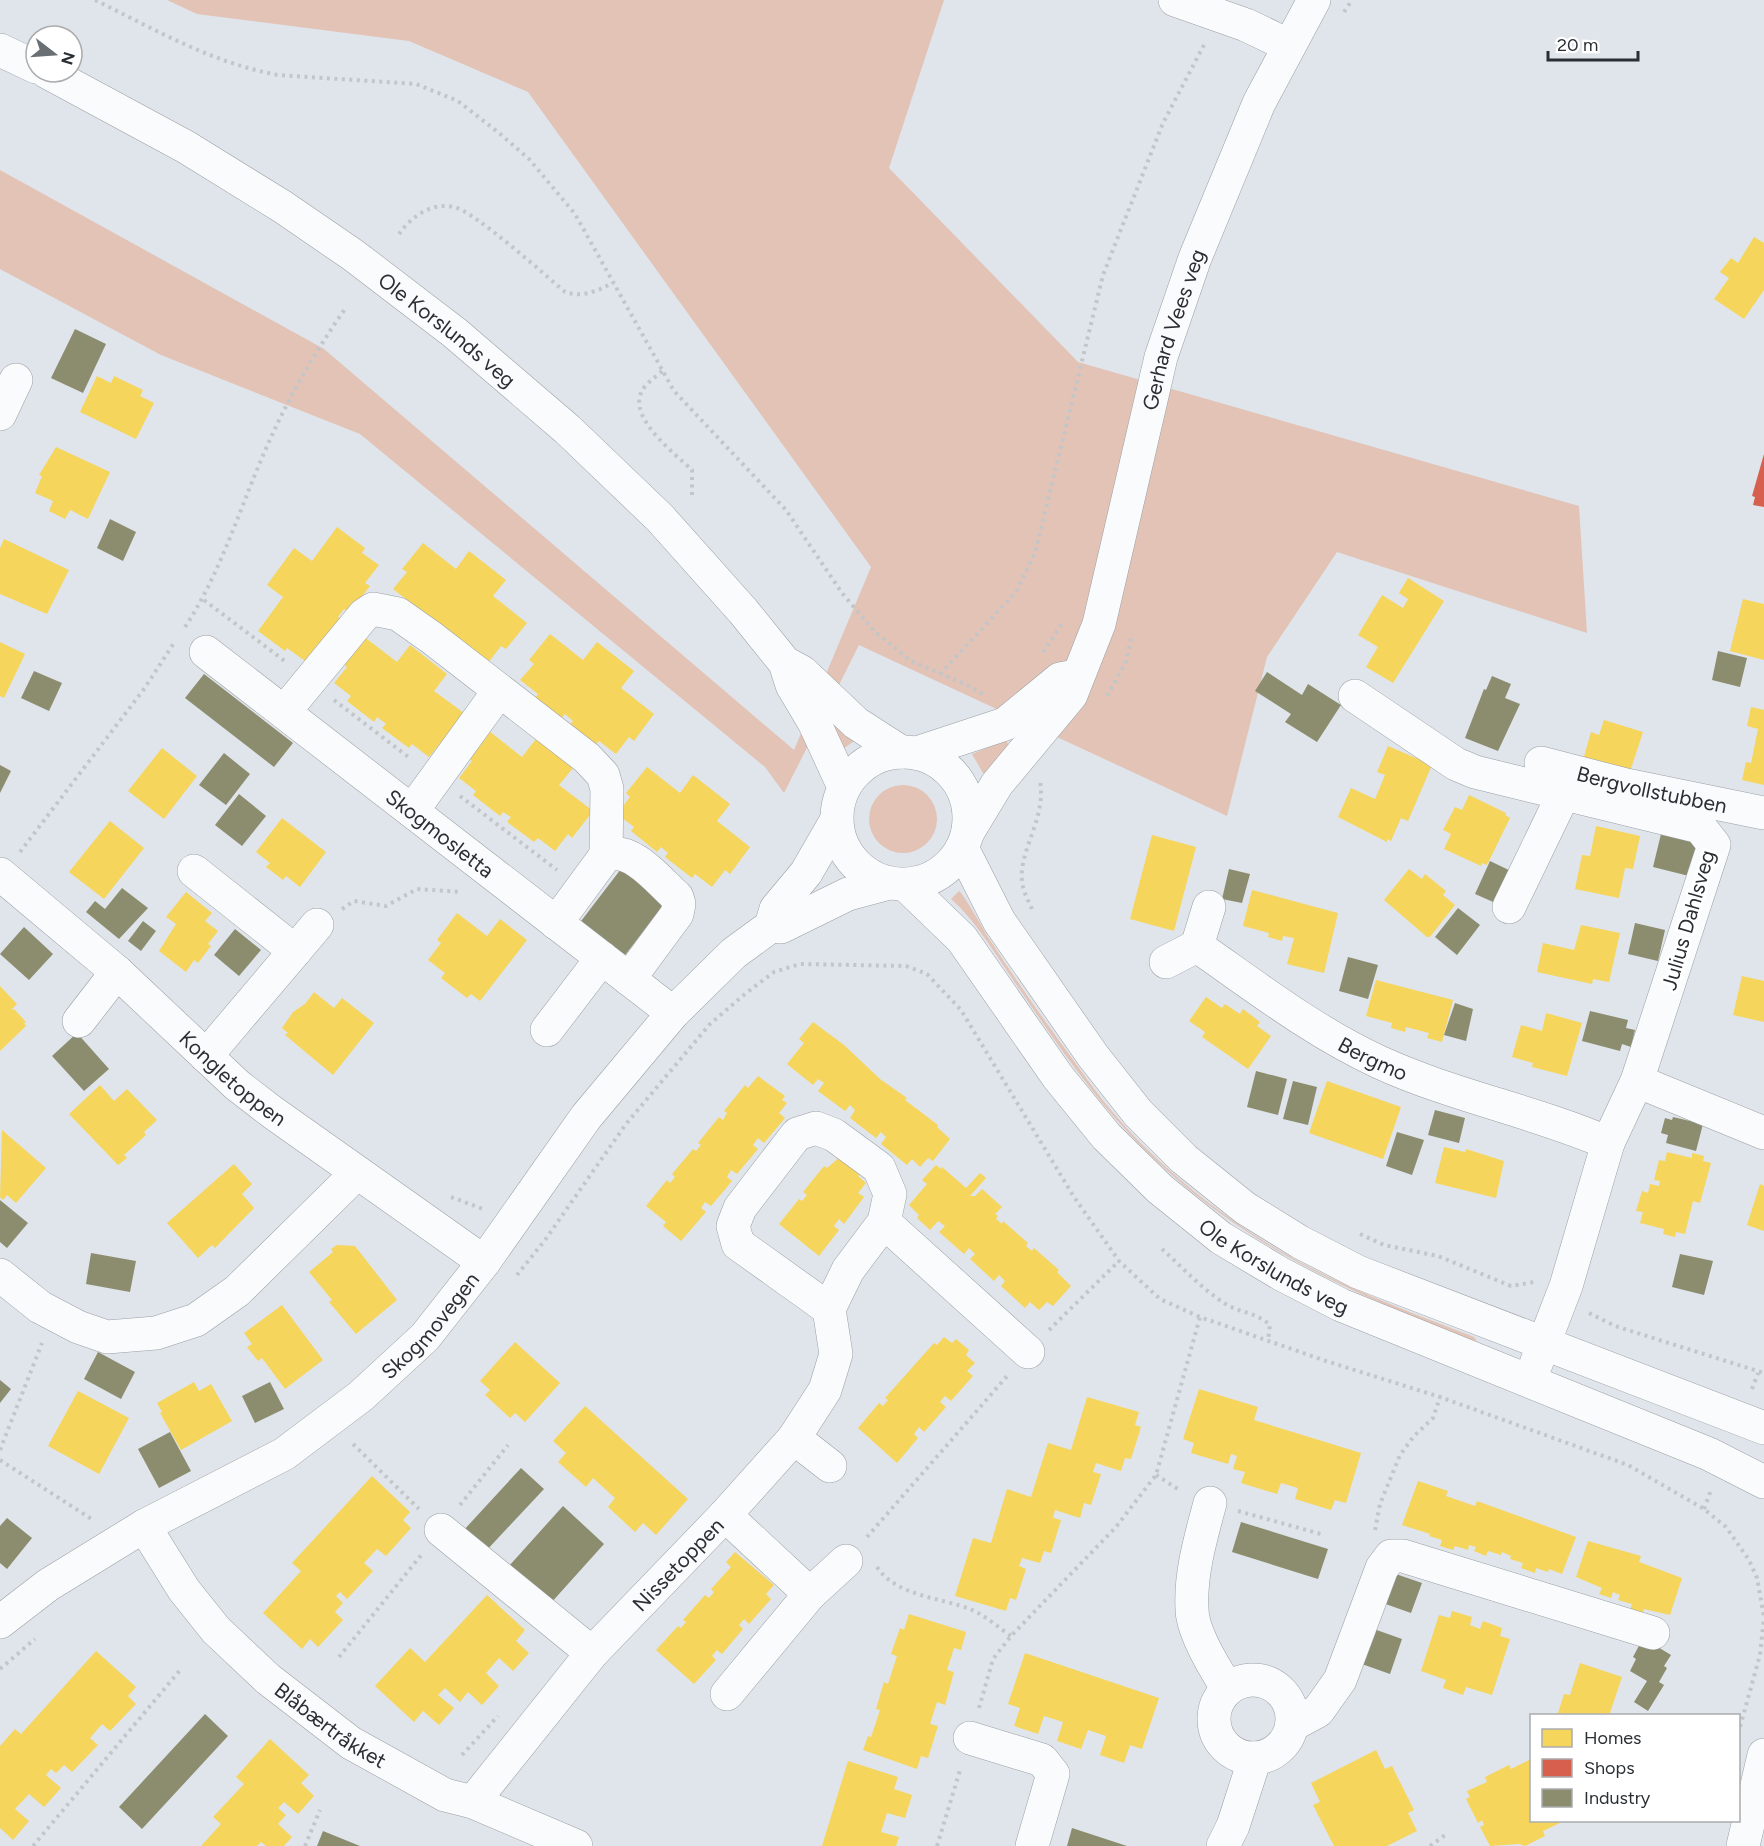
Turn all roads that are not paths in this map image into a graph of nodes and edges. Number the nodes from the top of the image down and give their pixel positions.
1 (1175, 0) edge
2 (1314, 0) edge
3 (1288, 45) junction
4 (0, 50) edge
5 (24, 61) edge
6 (69, 84) edge
7 (16, 381) dead end
8 (0, 414) edge
9 (206, 652) dead end
10 (785, 663) junction
11 (1076, 676) junction
12 (500, 691) junction
13 (1355, 696) dead end
14 (284, 712) junction
15 (909, 753) junction
16 (1541, 763) dead end
17 (844, 787) junction
18 (1564, 794) junction
19 (412, 811) junction
20 (1764, 813) edge
21 (836, 821) junction
22 (965, 840) junction
23 (606, 855) junction
24 (194, 871) dead end
25 (0, 875) edge
26 (897, 884) junction
27 (1209, 907) dead end
28 (1509, 907) dead end
29 (556, 923) junction
30 (317, 925) road end
31 (771, 926) junction
32 (1197, 946) junction
33 (295, 951) junction
34 (602, 958) junction
35 (1166, 962) dead end
36 (117, 972) junction
37 (629, 979) junction
38 (673, 1013) junction
39 (78, 1021) dead end
40 (547, 1030) dead end
41 (206, 1056) junction
42 (1637, 1081) junction
43 (1764, 1133) edge
44 (1608, 1143) junction
45 (357, 1173) junction
46 (884, 1222) junction
47 (484, 1262) junction
48 (0, 1275) edge
49 (829, 1309) junction
50 (1544, 1344) junction
51 (1028, 1352) road end
52 (1529, 1383) junction
53 (1764, 1428) edge
54 (794, 1437) junction
55 (830, 1466) dead end
56 (1764, 1482) edge
57 (1210, 1503) dead end
58 (725, 1515) junction
59 (441, 1530) road end
60 (134, 1533) junction
61 (854, 1552) road end
62 (810, 1594) junction
63 (0, 1622) edge
64 (1653, 1632) dead end
65 (592, 1653) junction
66 (1228, 1689) junction
67 (727, 1694) dead end
68 (1292, 1725) junction
69 (970, 1738) road end
70 (1764, 1755) edge
71 (1255, 1758) junction
72 (473, 1802) junction
73 (576, 1846) edge
74 (1032, 1846) edge
75 (1223, 1846) edge
76 (1743, 1846) edge

1 - 3 street
2 - 3 street, Gerhard Vees veg
3 - 11 street, Gerhard Vees veg
4 - 5 street
6 - 10 street, Ole Korslunds veg
7 - 8 street
9 - 14 street, Skogmosletta
10 - 15 street, Ole Korslunds veg
10 - 17 street, Ole Korslunds veg
11 - 15 street
11 - 22 street, Gerhard Vees veg
12 - 14 street
12 - 19 street
12 - 23 street
13 - 18 street, Julius Dahlsveg
14 - 19 street, Skogmosletta
15 - 17 street
15 - 22 street
16 - 20 street, Bergvollstubben
17 - 21 street
18 - 28 street
18 - 42 street, Julius Dahlsveg
19 - 29 street, Skogmosletta
21 - 26 street
21 - 31 street, Skogmovegen
22 - 26 street
22 - 50 street, Ole Korslunds veg
23 - 29 street
23 - 37 street
24 - 33 street
25 - 36 street, Kongletoppen
26 - 31 street, Skogmovegen
26 - 52 street, Ole Korslunds veg
27 - 32 street
29 - 34 street, Skogmosletta
30 - 33 street
31 - 38 street, Skogmovegen
32 - 35 street
32 - 44 street, Bergmo
33 - 41 street
34 - 37 street, Skogmosletta
34 - 40 street
36 - 39 street
36 - 41 street, Kongletoppen
37 - 38 street, Skogmosletta
38 - 47 street, Skogmovegen
41 - 45 street, Kongletoppen
42 - 43 street
42 - 44 street, Julius Dahlsveg
44 - 50 street, Julius Dahlsveg
45 - 47 street, Kongletoppen
45 - 48 street
46 - 49 street
46 - 49 street
46 - 51 street
47 - 60 street, Skogmovegen
49 - 54 street, Nissetoppen
50 - 52 street, Julius Dahlsveg
50 - 53 street, Ole Korslunds veg
52 - 56 street, Ole Korslunds veg
54 - 55 street
54 - 58 street, Nissetoppen
57 - 66 street
58 - 62 street
58 - 65 street, Nissetoppen
59 - 65 street
60 - 63 street, Skogmovegen
60 - 72 street, Blåbærtråkket
61 - 62 street
62 - 67 street
64 - 68 street
65 - 72 street, Nissetoppen
66 - 68 street
66 - 71 street
68 - 71 street
69 - 74 street
70 - 76 street
71 - 75 street
72 - 73 street, Blåbærtråkket

